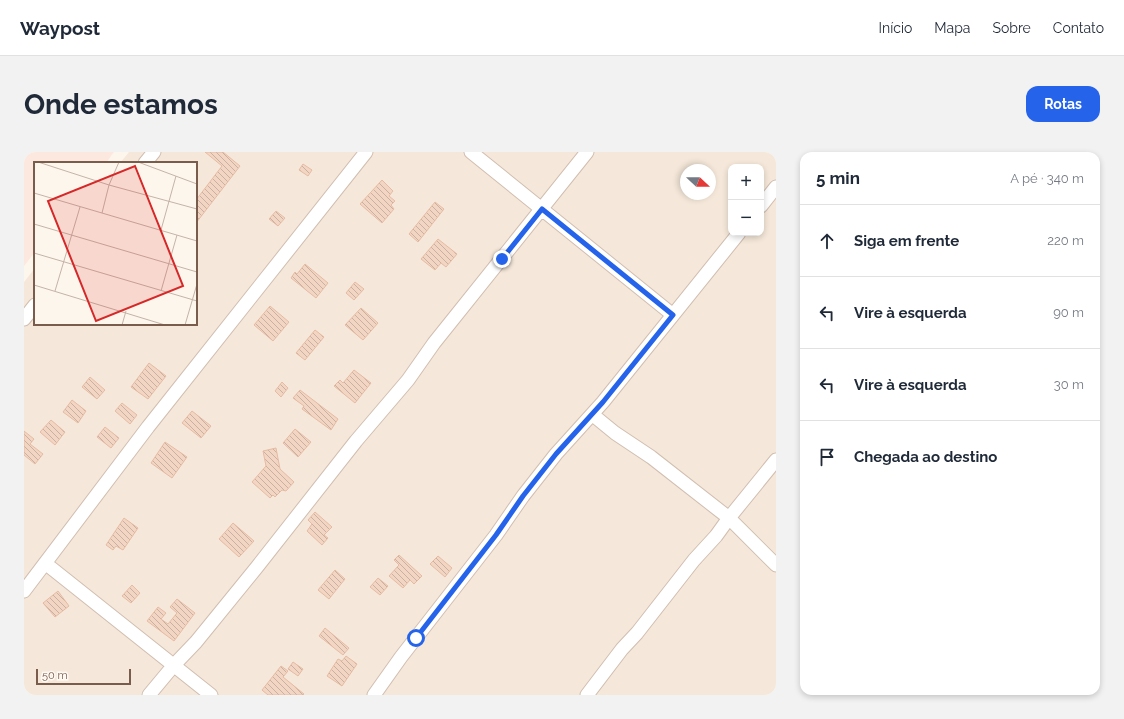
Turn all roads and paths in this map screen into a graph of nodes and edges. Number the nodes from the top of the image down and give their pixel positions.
1 (154, 152) edge
2 (366, 152) edge
3 (471, 152) edge
4 (587, 152) edge
5 (147, 162) edge
6 (776, 187) edge
7 (764, 202) edge
8 (542, 209) junction
9 (737, 236) edge
10 (34, 306) edge
11 (673, 315) junction
12 (24, 319) edge
13 (593, 415) junction
14 (776, 460) edge
15 (729, 518) junction
16 (45, 563) junction
17 (776, 565) edge
18 (24, 591) edge
19 (174, 664) junction
20 (149, 695) edge
21 (211, 695) edge
22 (374, 695) edge
23 (587, 695) edge

1 - 5 street
2 - 16 street
3 - 8 street
4 - 8 street
6 - 7 street
8 - 11 street
8 - 19 street
9 - 11 street
10 - 12 street
11 - 13 street
13 - 15 street
13 - 22 street
14 - 15 street
15 - 17 street
15 - 23 street
16 - 18 street
16 - 19 street
19 - 20 street
19 - 21 street

